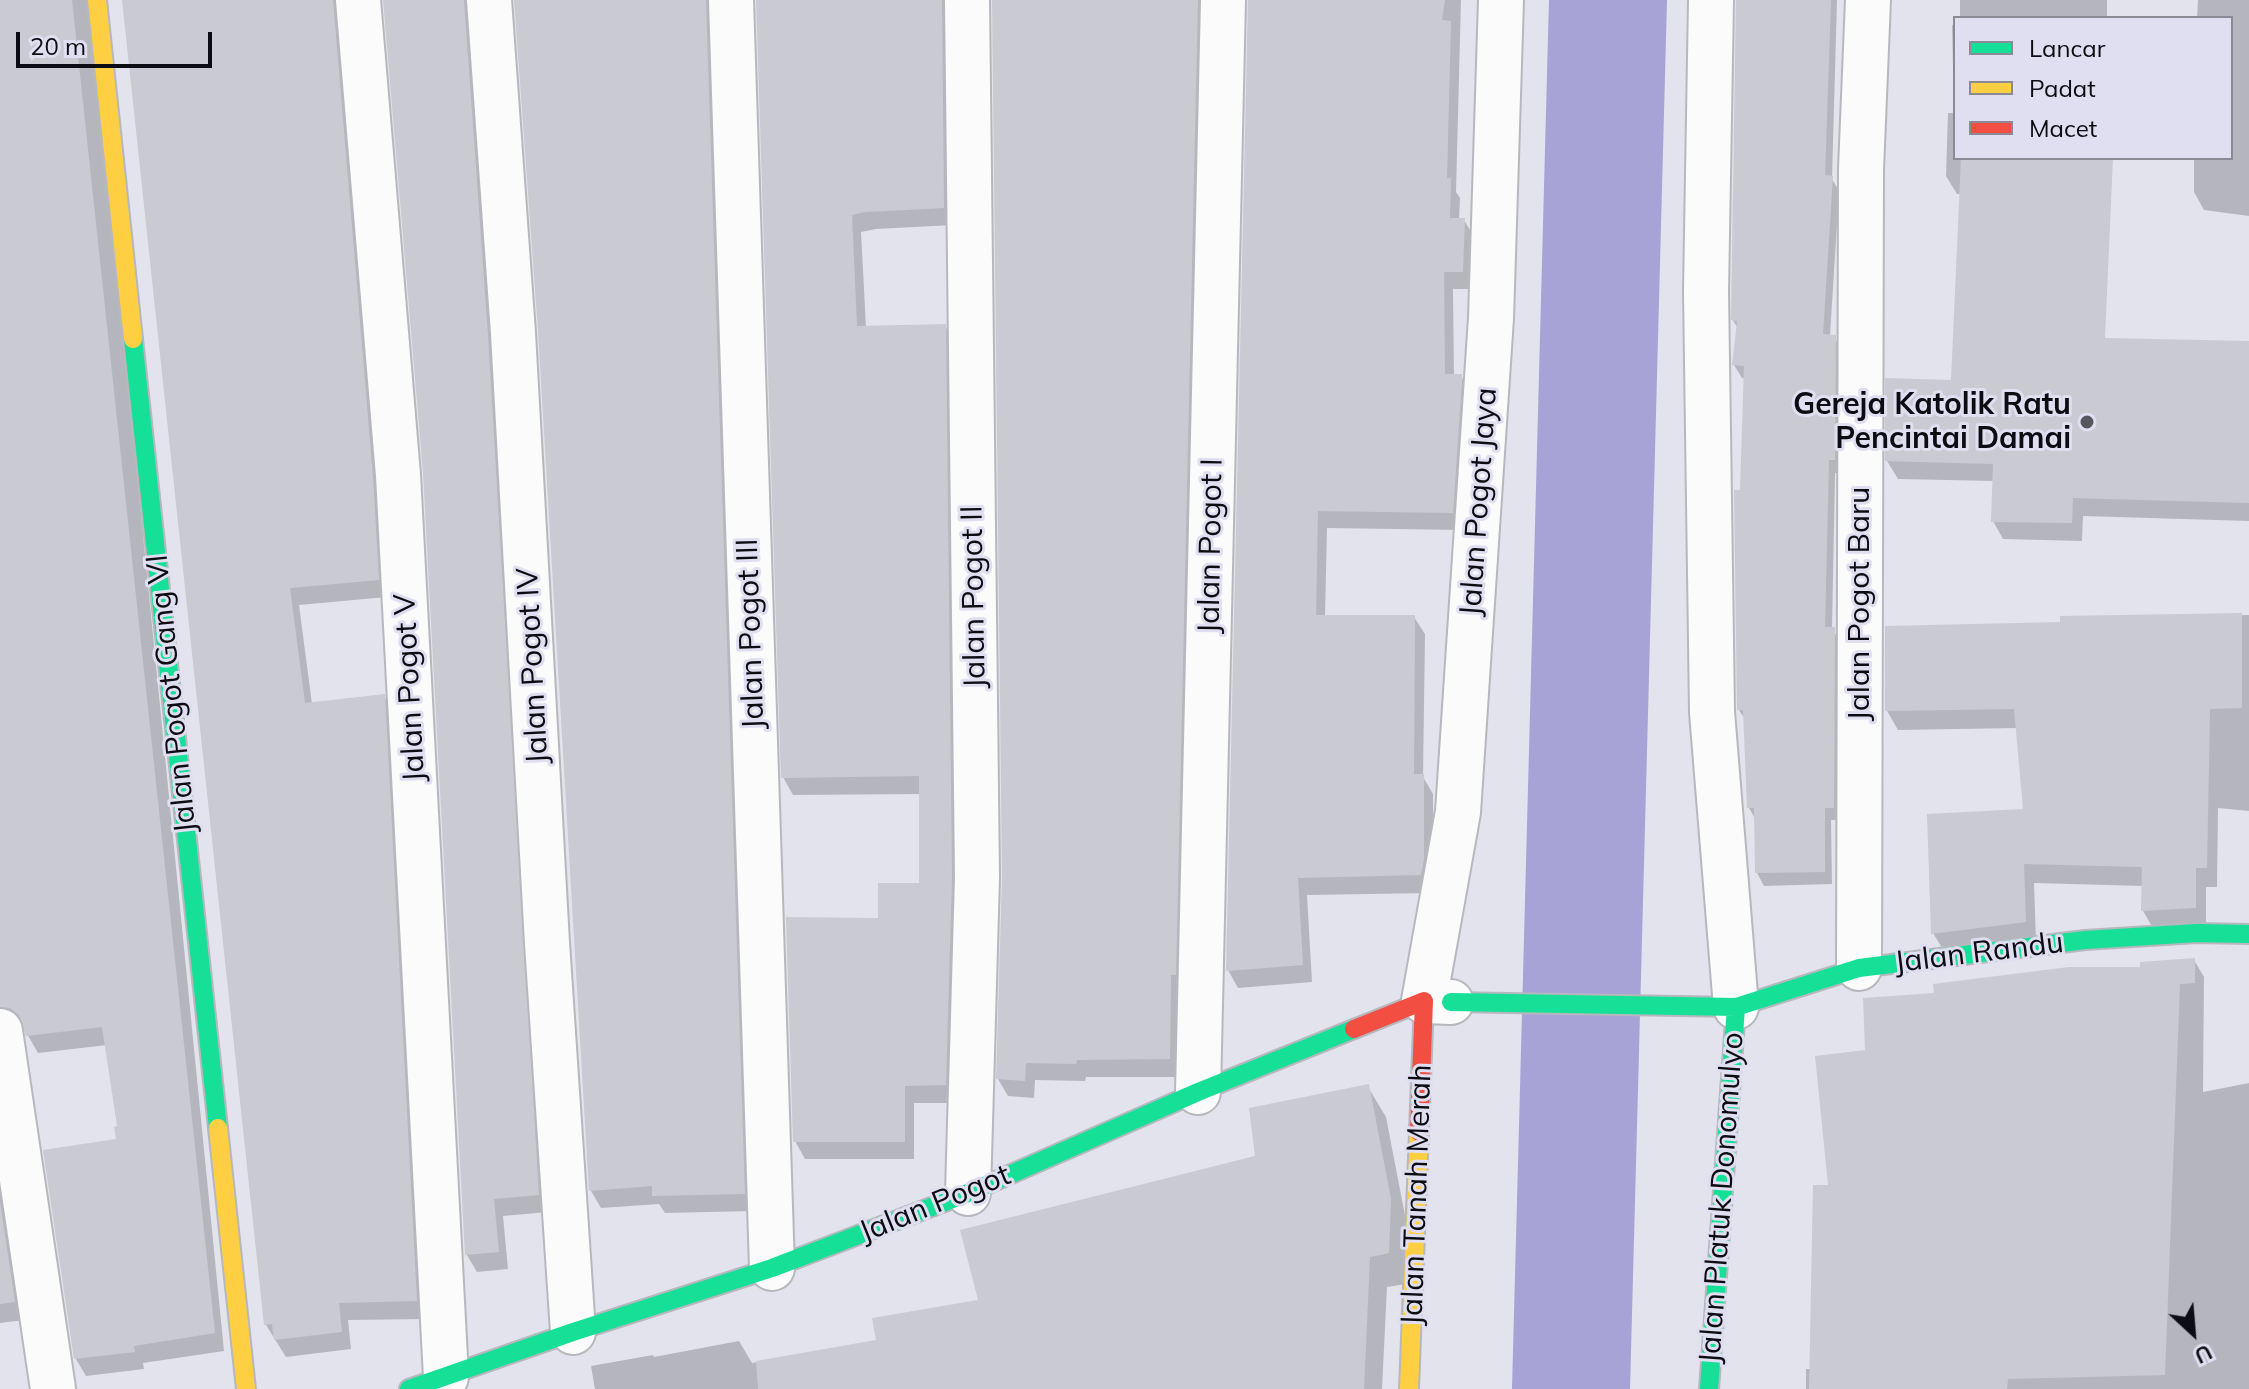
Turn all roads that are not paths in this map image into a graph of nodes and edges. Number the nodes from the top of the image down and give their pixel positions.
1 (97, 0) edge
2 (358, 0) edge
3 (489, 0) edge
4 (731, 0) edge
5 (967, 0) edge
6 (1223, 0) edge
7 (1501, 0) edge
8 (1711, 0) edge
9 (1868, 0) edge
10 (2249, 934) edge
11 (1859, 968) junction
12 (1438, 1002) junction
13 (1726, 1008) junction
14 (0, 1031) edge
15 (1198, 1092) junction
16 (968, 1193) junction
17 (772, 1268) junction
18 (573, 1332) junction
19 (428, 1383) edge
20 (53, 1389) edge
21 (246, 1389) edge
22 (1409, 1389) edge
23 (1709, 1389) edge

1 - 21 street, Jalan Pogot Gang VI
2 - 19 street, Jalan Pogot V
3 - 18 street, Jalan Pogot IV
4 - 17 street, Jalan Pogot III
5 - 16 street, Jalan Pogot II
6 - 15 street, Jalan Pogot I
7 - 12 street, Jalan Pogot Jaya
8 - 13 street
9 - 11 street, Jalan Pogot Baru
10 - 11 street, Jalan Randu
11 - 13 street, Jalan Randu
12 - 13 street, Jalan Randu
12 - 15 street, Jalan Pogot
12 - 22 street, Jalan Tanah Merah
13 - 23 street, Jalan Platuk Donomulyo
14 - 20 street
15 - 16 street, Jalan Pogot
16 - 17 street, Jalan Pogot
17 - 18 street, Jalan Pogot
18 - 19 street, Jalan Pogot

